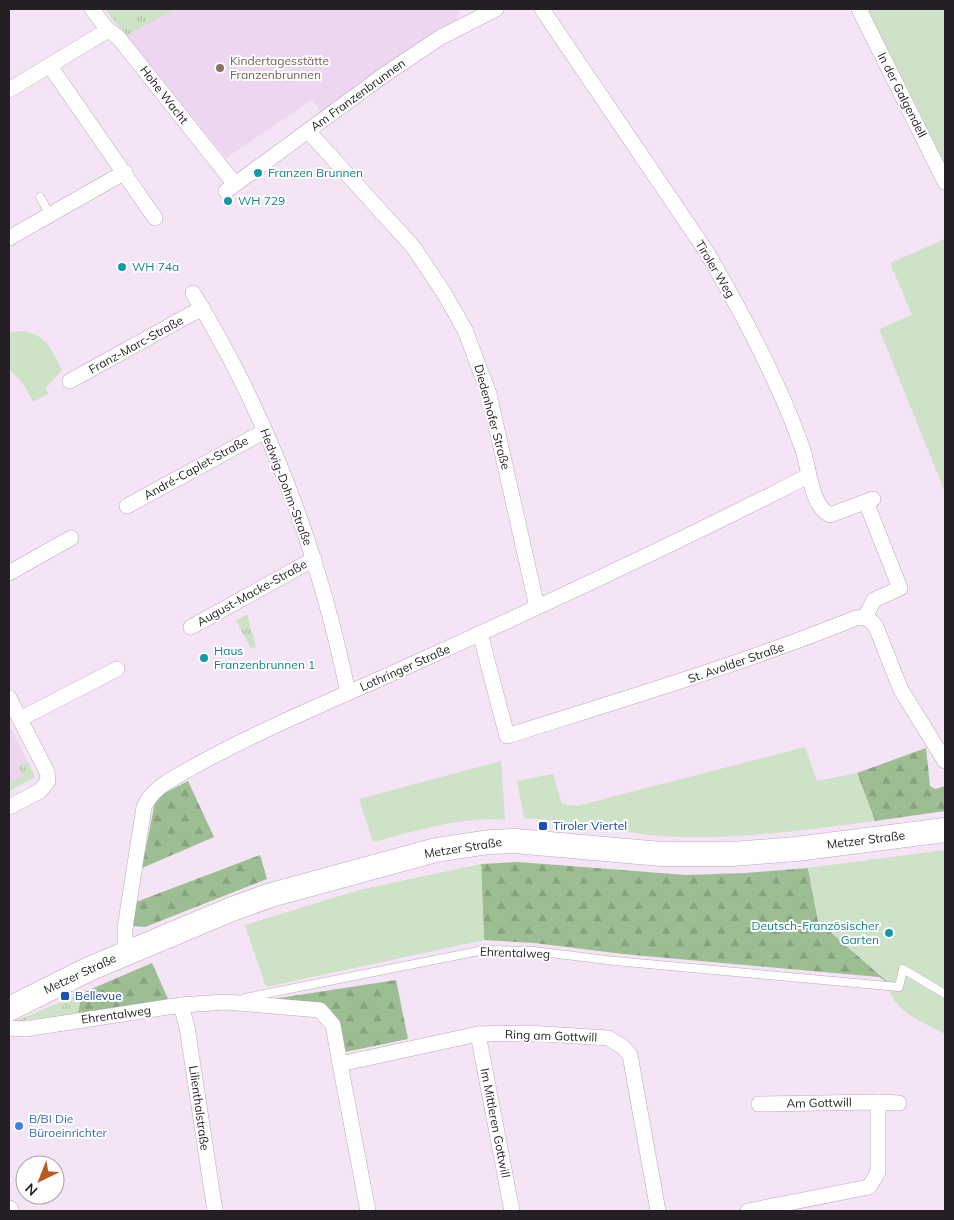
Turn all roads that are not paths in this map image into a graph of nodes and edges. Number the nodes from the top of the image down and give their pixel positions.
1 (92, 9) edge
2 (496, 9) edge
3 (542, 9) edge
4 (859, 9) edge
5 (108, 30) junction
6 (50, 66) junction
7 (9, 90) edge
8 (308, 131) junction
9 (125, 172) junction
10 (945, 182) edge
11 (230, 187) joint
12 (40, 197) dead end
13 (50, 215) junction
14 (155, 218) dead end
15 (9, 238) edge
16 (193, 293) dead end
17 (202, 308) junction
18 (70, 381) dead end
19 (265, 431) junction
20 (808, 476) junction
21 (127, 506) dead end
22 (71, 538) dead end
23 (314, 559) junction
24 (9, 573) edge
25 (537, 607) junction
26 (865, 617) junction
27 (191, 628) dead end
28 (480, 633) junction
29 (117, 669) dead end
30 (348, 693) junction
31 (9, 698) edge
32 (20, 719) junction
33 (945, 761) edge
34 (9, 807) edge
35 (945, 830) edge
36 (125, 953) junction
37 (945, 994) edge
38 (226, 1002) junction
39 (181, 1006) junction
40 (9, 1009) edge
41 (9, 1028) edge
42 (478, 1034) junction
43 (340, 1064) junction
44 (878, 1102) junction
45 (899, 1103) dead end
46 (759, 1104) dead end
47 (215, 1211) edge
48 (368, 1211) edge
49 (512, 1211) edge
50 (658, 1211) edge
51 (748, 1211) edge

1 - 5 street, Hohe Wacht
2 - 8 street, Am Franzenbrunnen
3 - 20 street, Tiroler Weg
4 - 10 street, In der Galgendell
5 - 6 street
5 - 11 street, Hohe Wacht
6 - 7 street
6 - 9 street
8 - 11 street, Am Franzenbrunnen
8 - 25 street, Diedenhofer Straße
9 - 13 street
9 - 14 street
12 - 13 lane
13 - 15 street
16 - 17 street, Hedwig-Dohm-Straße
17 - 18 street, Franz-Marc-Straße
17 - 19 street, Hedwig-Dohm-Straße
19 - 21 street, André-Caplet-Straße
19 - 23 street, Hedwig-Dohm-Straße
20 - 25 street, Lothringer Straße
20 - 26 street, Tiroler Weg
22 - 24 street
23 - 27 street, August-Macke-Straße
23 - 30 street, Hedwig-Dohm-Straße
25 - 28 street, Lothringer Straße
26 - 28 street, St. Avolder Straße
26 - 33 street
28 - 30 street, Lothringer Straße
29 - 32 street
30 - 36 street, Lothringer Straße
31 - 32 street
32 - 34 street
35 - 36 main road, Metzer Straße
36 - 40 main road, Metzer Straße
37 - 38 lane, Ehrentalweg
38 - 39 street, Ehrentalweg
38 - 43 street
39 - 41 street, Ehrentalweg
39 - 47 street, Lilienthalstraße
42 - 43 street, Ring am Gottwill
42 - 49 street, Im Mittleren Gottwill
42 - 50 street, Ring am Gottwill
43 - 48 street
44 - 45 street, Am Gottwill
44 - 46 street, Am Gottwill
44 - 51 street

